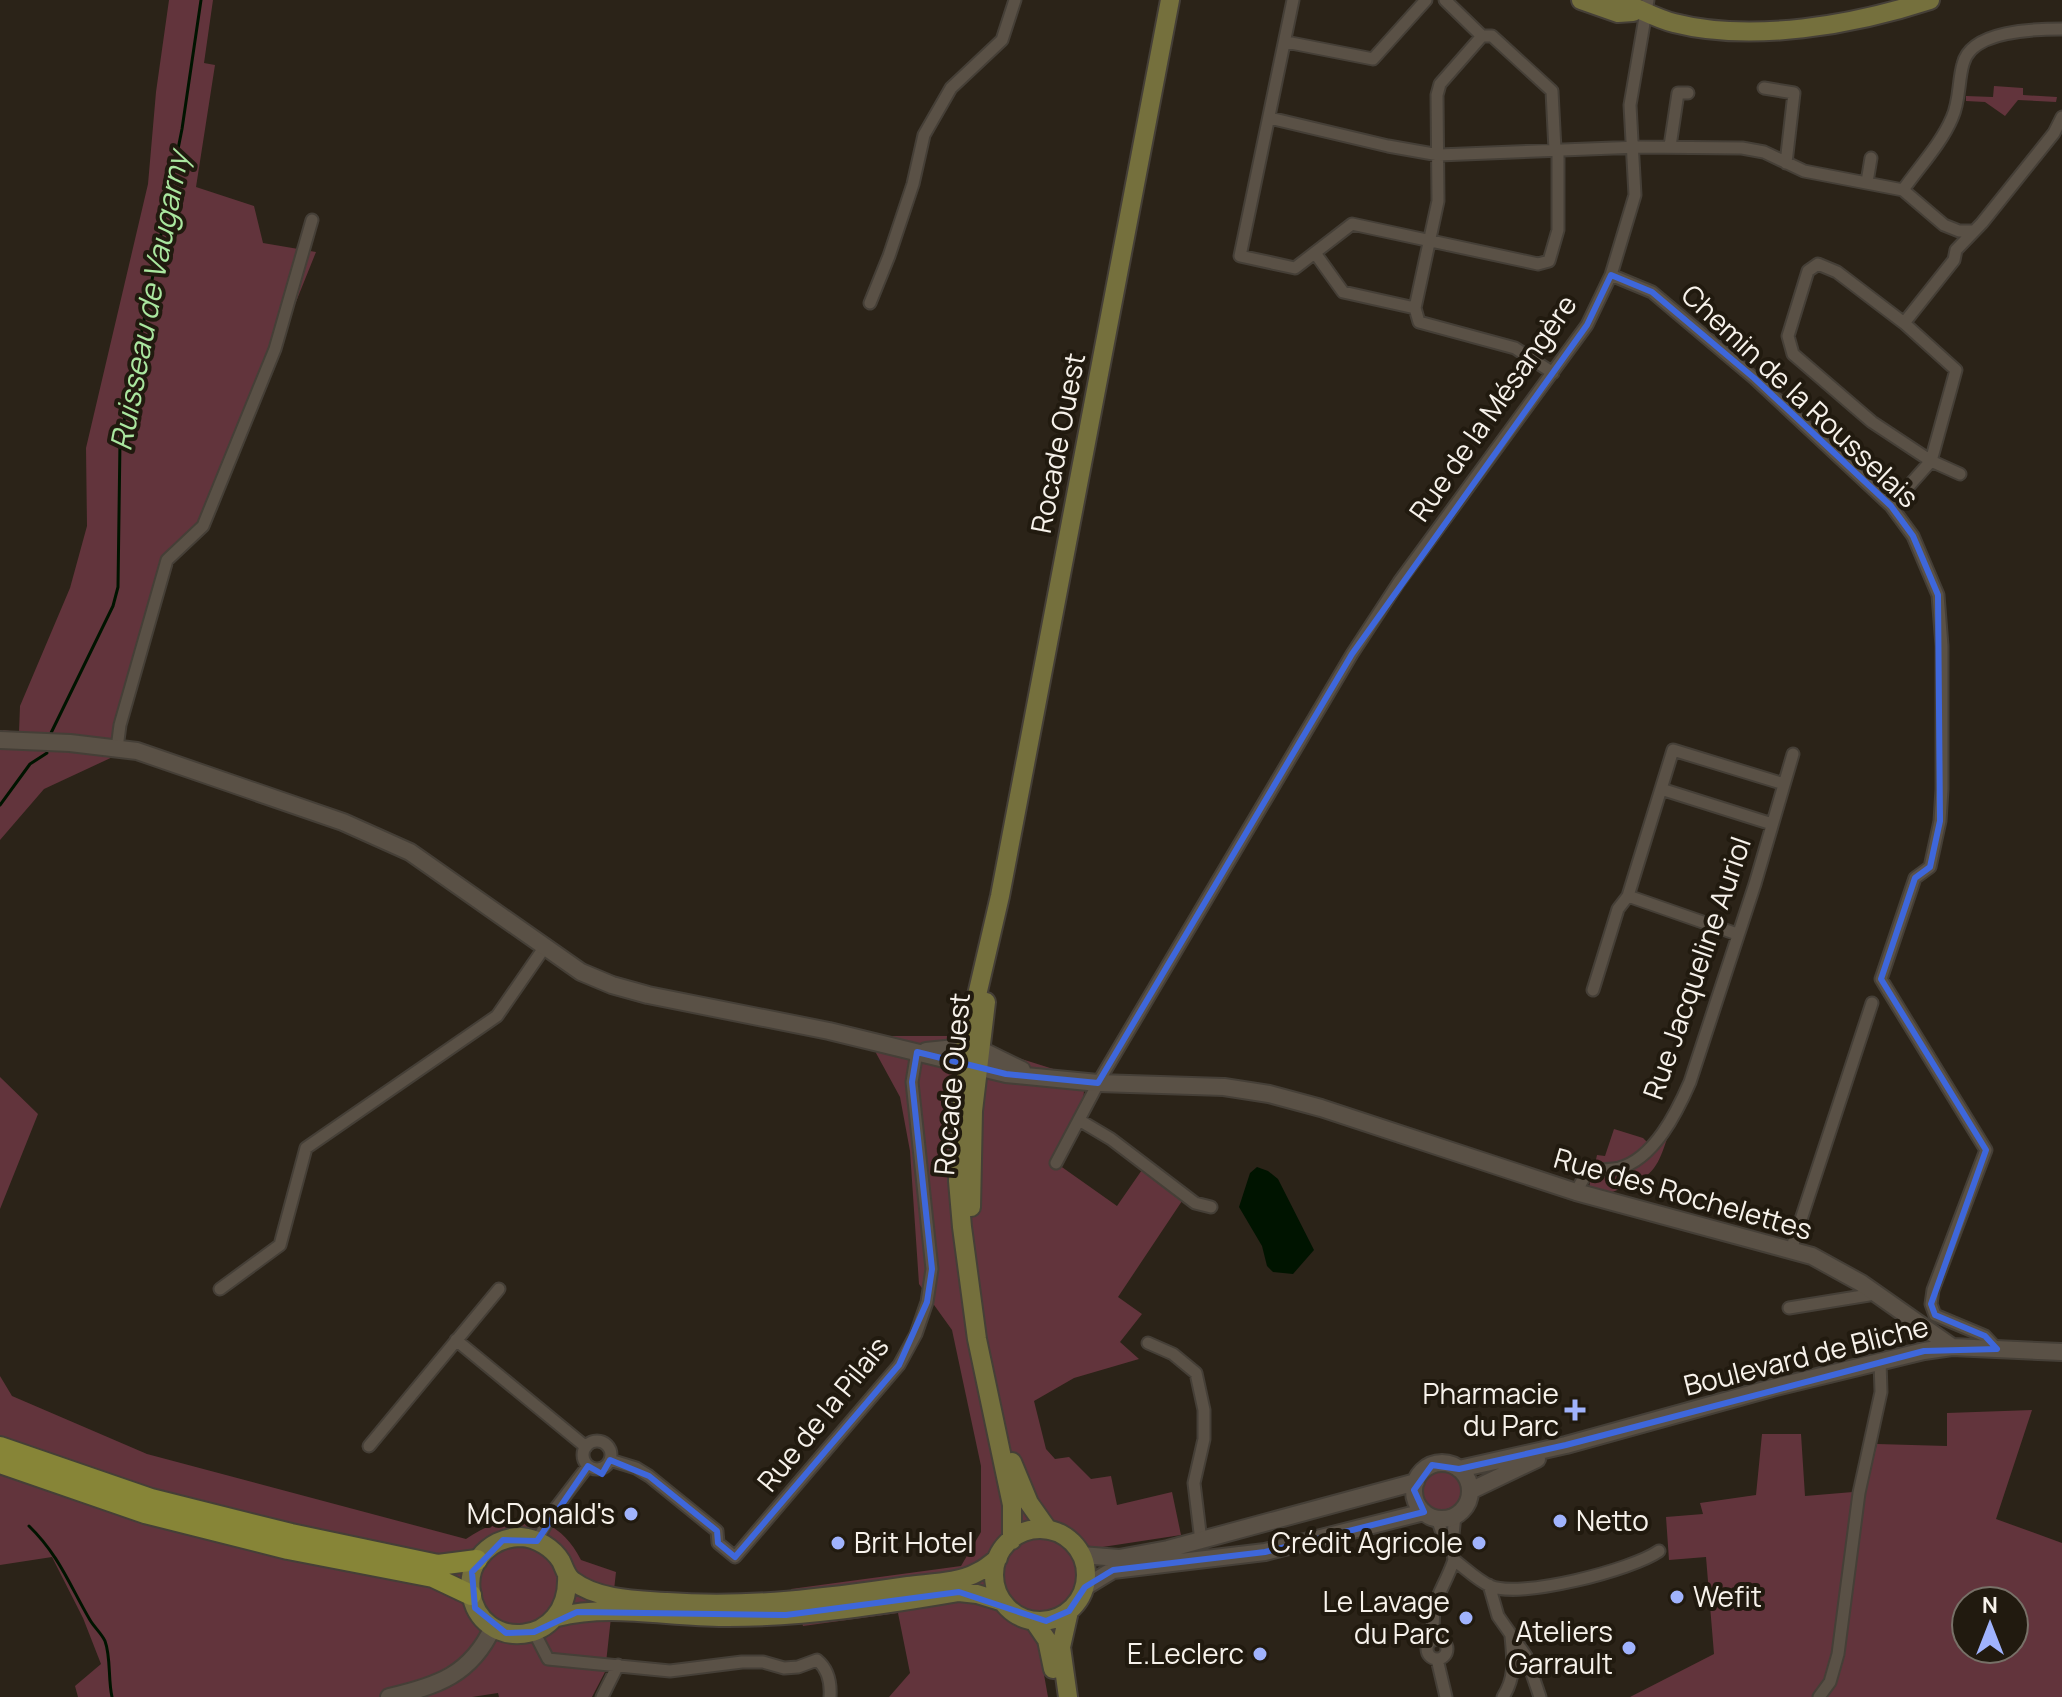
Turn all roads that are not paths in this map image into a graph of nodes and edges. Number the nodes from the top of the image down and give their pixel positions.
1 (1015, 0) edge
2 (1170, 0) edge
3 (1293, 0) edge
4 (1426, 0) edge
5 (1445, 0) edge
6 (1581, 0) edge
7 (1616, 0) edge
8 (1894, 0) edge
9 (1930, 0) edge
10 (1646, 6) edge
11 (2062, 29) edge
12 (1482, 36) junction
13 (1286, 42) junction
14 (1764, 88) dead end
15 (1688, 93) dead end
16 (2062, 117) edge
17 (1270, 118) junction
18 (1670, 146) junction
19 (1633, 147) junction
20 (1557, 150) junction
21 (1439, 155) junction
22 (1871, 158) dead end
23 (1786, 163) junction
24 (1867, 182) junction
25 (1903, 190) junction
26 (312, 220) dead end
27 (1973, 231) junction
28 (1431, 240) junction
29 (1315, 253) junction
30 (1611, 275) junction
31 (870, 303) dead end
32 (1415, 308) junction
33 (1904, 323) junction
34 (1553, 373) junction
35 (1931, 461) junction
36 (1960, 474) dead end
37 (1891, 506) junction
38 (0, 740) edge
39 (117, 748) junction
40 (1793, 754) dead end
41 (1784, 784) junction
42 (1661, 789) junction
43 (1772, 824) junction
44 (1628, 896) junction
45 (1737, 934) junction
46 (544, 948) junction
47 (1593, 990) dead end
48 (1872, 1003) dead end
49 (917, 1052) junction
50 (967, 1057) junction
51 (1098, 1083) junction
52 (1079, 1120) junction
53 (1056, 1163) dead end
54 (1576, 1192) junction
55 (1211, 1207) dead end
56 (1791, 1250) junction
57 (220, 1289) dead end
58 (499, 1289) dead end
59 (1874, 1292) junction
60 (1789, 1308) dead end
61 (456, 1340) junction
62 (1148, 1343) dead end
63 (1952, 1347) junction
64 (1997, 1349) junction
65 (2062, 1352) edge
66 (1880, 1361) junction
67 (997, 1423) junction
68 (1566, 1445) junction
69 (369, 1446) dead end
70 (0, 1447) edge
71 (586, 1447) junction
72 (610, 1460) junction
73 (0, 1463) edge
74 (588, 1466) junction
75 (1459, 1469) junction
76 (1416, 1482) junction
77 (1470, 1491) junction
78 (1430, 1515) junction
79 (1455, 1515) junction
80 (1048, 1530) junction
81 (1012, 1540) junction
82 (537, 1541) junction
83 (1201, 1541) junction
84 (1452, 1545) junction
85 (1659, 1551) dead end
86 (1081, 1555) junction
87 (998, 1558) junction
88 (477, 1560) junction
89 (1454, 1560) junction
90 (567, 1575) junction
91 (1489, 1585) junction
92 (1085, 1587) junction
93 (471, 1595) junction
94 (1003, 1602) junction
95 (1069, 1611) junction
96 (557, 1617) junction
97 (1034, 1621) junction
98 (493, 1627) junction
99 (534, 1632) junction
100 (1511, 1635) junction
101 (618, 1665) junction
102 (832, 1696) edge
103 (389, 1697) edge
104 (602, 1697) edge
105 (1059, 1697) edge
106 (1068, 1697) edge
107 (1446, 1697) edge
108 (1503, 1697) edge
109 (1540, 1697) edge
110 (1819, 1697) edge

1 - 31 street
2 - 50 main road, Rocade Ouest
3 - 13 street
4 - 13 street
5 - 12 street
6 - 10 main road
7 - 10 main road
8 - 10 main road
9 - 10 main road
10 - 19 street, Rue de la Mésangère
11 - 25 street
12 - 20 street
12 - 21 street
13 - 17 street
14 - 23 street
15 - 18 street
16 - 27 street
17 - 21 street
17 - 29 street
18 - 19 street
18 - 23 street
19 - 20 street
19 - 30 street, Rue de la Mésangère
20 - 21 street
20 - 28 street
21 - 28 street
22 - 24 street
23 - 24 street
24 - 25 street
25 - 27 street
26 - 39 street
27 - 33 street
28 - 29 street
28 - 32 street
29 - 32 street
30 - 34 street, Rue de la Mésangère
30 - 37 street, Chemin de la Rousselais
32 - 34 street
33 - 35 street
33 - 35 street
34 - 51 street, Rue de la Mésangère
35 - 36 street
35 - 37 street
37 - 64 street, Chemin de la Rousselais
38 - 39 street, Rue des Rochelettes
39 - 46 street, Rue des Rochelettes
40 - 41 street, Rue Jacqueline Auriol
41 - 42 street
41 - 43 street, Rue Jacqueline Auriol
42 - 43 street
42 - 44 street
43 - 45 street, Rue Jacqueline Auriol
44 - 45 street
44 - 47 street
45 - 54 street, Rue Jacqueline Auriol
46 - 49 street, Rue des Rochelettes
46 - 57 street
48 - 56 street
49 - 50 street, Rue des Rochelettes
49 - 72 street, Rue de la Pilais
50 - 51 street, Rue des Rochelettes
50 - 67 main road, Rocade Ouest
51 - 52 street, Rue de la Mésangère
51 - 54 street, Rue des Rochelettes
52 - 53 street, Rue de la Mésangère
52 - 55 street
54 - 56 street, Rue des Rochelettes
56 - 59 street, Rue des Rochelettes
58 - 61 street
59 - 60 street
59 - 63 street, Rue des Rochelettes
61 - 69 street
61 - 71 street
62 - 83 street
63 - 64 street, Boulevard de Bliche
63 - 66 street, Boulevard de Bliche
64 - 65 street, Boulevard de Bliche
66 - 68 street, Boulevard de Bliche
66 - 110 street
67 - 80 main road, Rocade Ouest
67 - 81 main road, Rocade Ouest
68 - 75 street, Boulevard de Bliche
68 - 77 street, Boulevard de Bliche
70 - 88 highway
71 - 72 street
71 - 74 street
72 - 74 street
73 - 93 highway
74 - 82 street
75 - 76 street
75 - 77 street
76 - 78 street
76 - 83 street
77 - 79 street
78 - 79 street
78 - 84 street
78 - 92 street
79 - 84 street
80 - 81 main road
80 - 86 main road
81 - 87 main road
82 - 88 main road
82 - 90 main road
83 - 86 street
84 - 89 street
85 - 91 street
86 - 92 main road
87 - 90 main road
87 - 94 main road
88 - 93 main road
89 - 91 street
89 - 107 street
90 - 96 main road
91 - 100 street
92 - 95 main road
93 - 98 main road
94 - 96 main road
94 - 97 main road
95 - 97 main road
95 - 106 main road
96 - 99 main road
97 - 105 main road
98 - 99 main road
98 - 103 street
99 - 101 street
100 - 108 street
100 - 109 street
101 - 102 street
101 - 104 street

